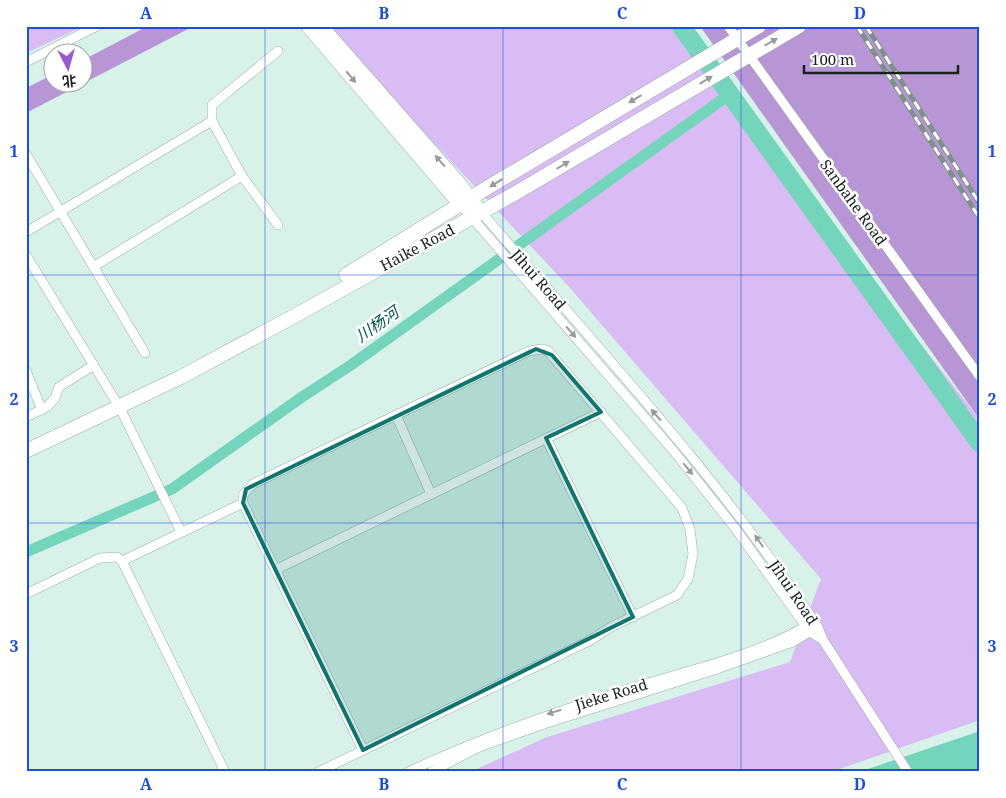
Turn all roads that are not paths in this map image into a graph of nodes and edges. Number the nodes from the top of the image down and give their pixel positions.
1 (97, 26) edge
2 (308, 26) edge
3 (321, 26) edge
4 (728, 26) edge
5 (759, 26) edge
6 (799, 26) edge
7 (735, 40) junction
8 (278, 51) dead end
9 (746, 56) junction
10 (26, 62) edge
11 (212, 121) junction
12 (26, 154) edge
13 (242, 176) junction
14 (465, 202) junction
15 (60, 211) junction
16 (477, 215) junction
17 (278, 225) dead end
18 (26, 232) edge
19 (26, 255) edge
20 (93, 267) junction
21 (145, 353) dead end
22 (94, 366) junction
23 (26, 371) edge
24 (980, 377) edge
25 (118, 404) junction
26 (42, 410) junction
27 (601, 412) junction
28 (396, 415) junction
29 (26, 416) edge
30 (546, 438) junction
31 (26, 441) edge
32 (26, 451) edge
33 (431, 494) junction
34 (242, 503) junction
35 (182, 532) junction
36 (122, 561) junction
37 (275, 570) junction
38 (26, 594) edge
39 (633, 617) junction
40 (817, 624) junction
41 (808, 629) junction
42 (823, 640) junction
43 (363, 750) junction
44 (225, 772) edge
45 (318, 772) edge
46 (408, 772) edge
47 (431, 772) edge
48 (908, 772) edge

1 - 10 street
2 -> 14 street, Jihui Road
14 -> 3 street, Jihui Road
4 - 7 street, Sanbahe Road
5 - 7 street, Haike Road
9 -> 6 street, Haike Road
7 - 9 street, Sanbahe Road
7 -> 14 street, Haike Road
8 - 11 street
16 -> 9 street, Haike Road
9 - 24 street, Sanbahe Road
11 - 13 street
11 - 15 street
12 - 15 street
13 - 17 street
13 - 20 street
14 - 16 street, Jihui Road
14 - 25 street, Haike Road
15 - 18 street
15 - 20 street
16 - 25 street, Haike Road
40 -> 16 street, Jihui Road
16 -> 41 street, Jihui Road
19 - 22 street
20 - 21 street
22 - 25 street
22 - 26 street
23 - 26 street
25 - 31 street, Haike Road
25 - 32 street, Haike Road
25 - 35 street
26 - 29 street
27 - 28 street
27 - 30 street
27 - 39 street
28 - 33 street
28 - 34 street
30 - 33 street
30 - 39 street
33 - 37 street
34 - 35 street
34 - 37 street
35 - 36 street
36 - 38 street
36 - 44 street
37 - 43 street
39 - 43 street
40 - 41 street, Jieke Road
40 - 42 street, Jihui Road
41 - 42 street, Jihui Road
41 -> 46 street, Jieke Road
41 - 47 street, Jieke Road
42 - 48 street
43 - 45 street

